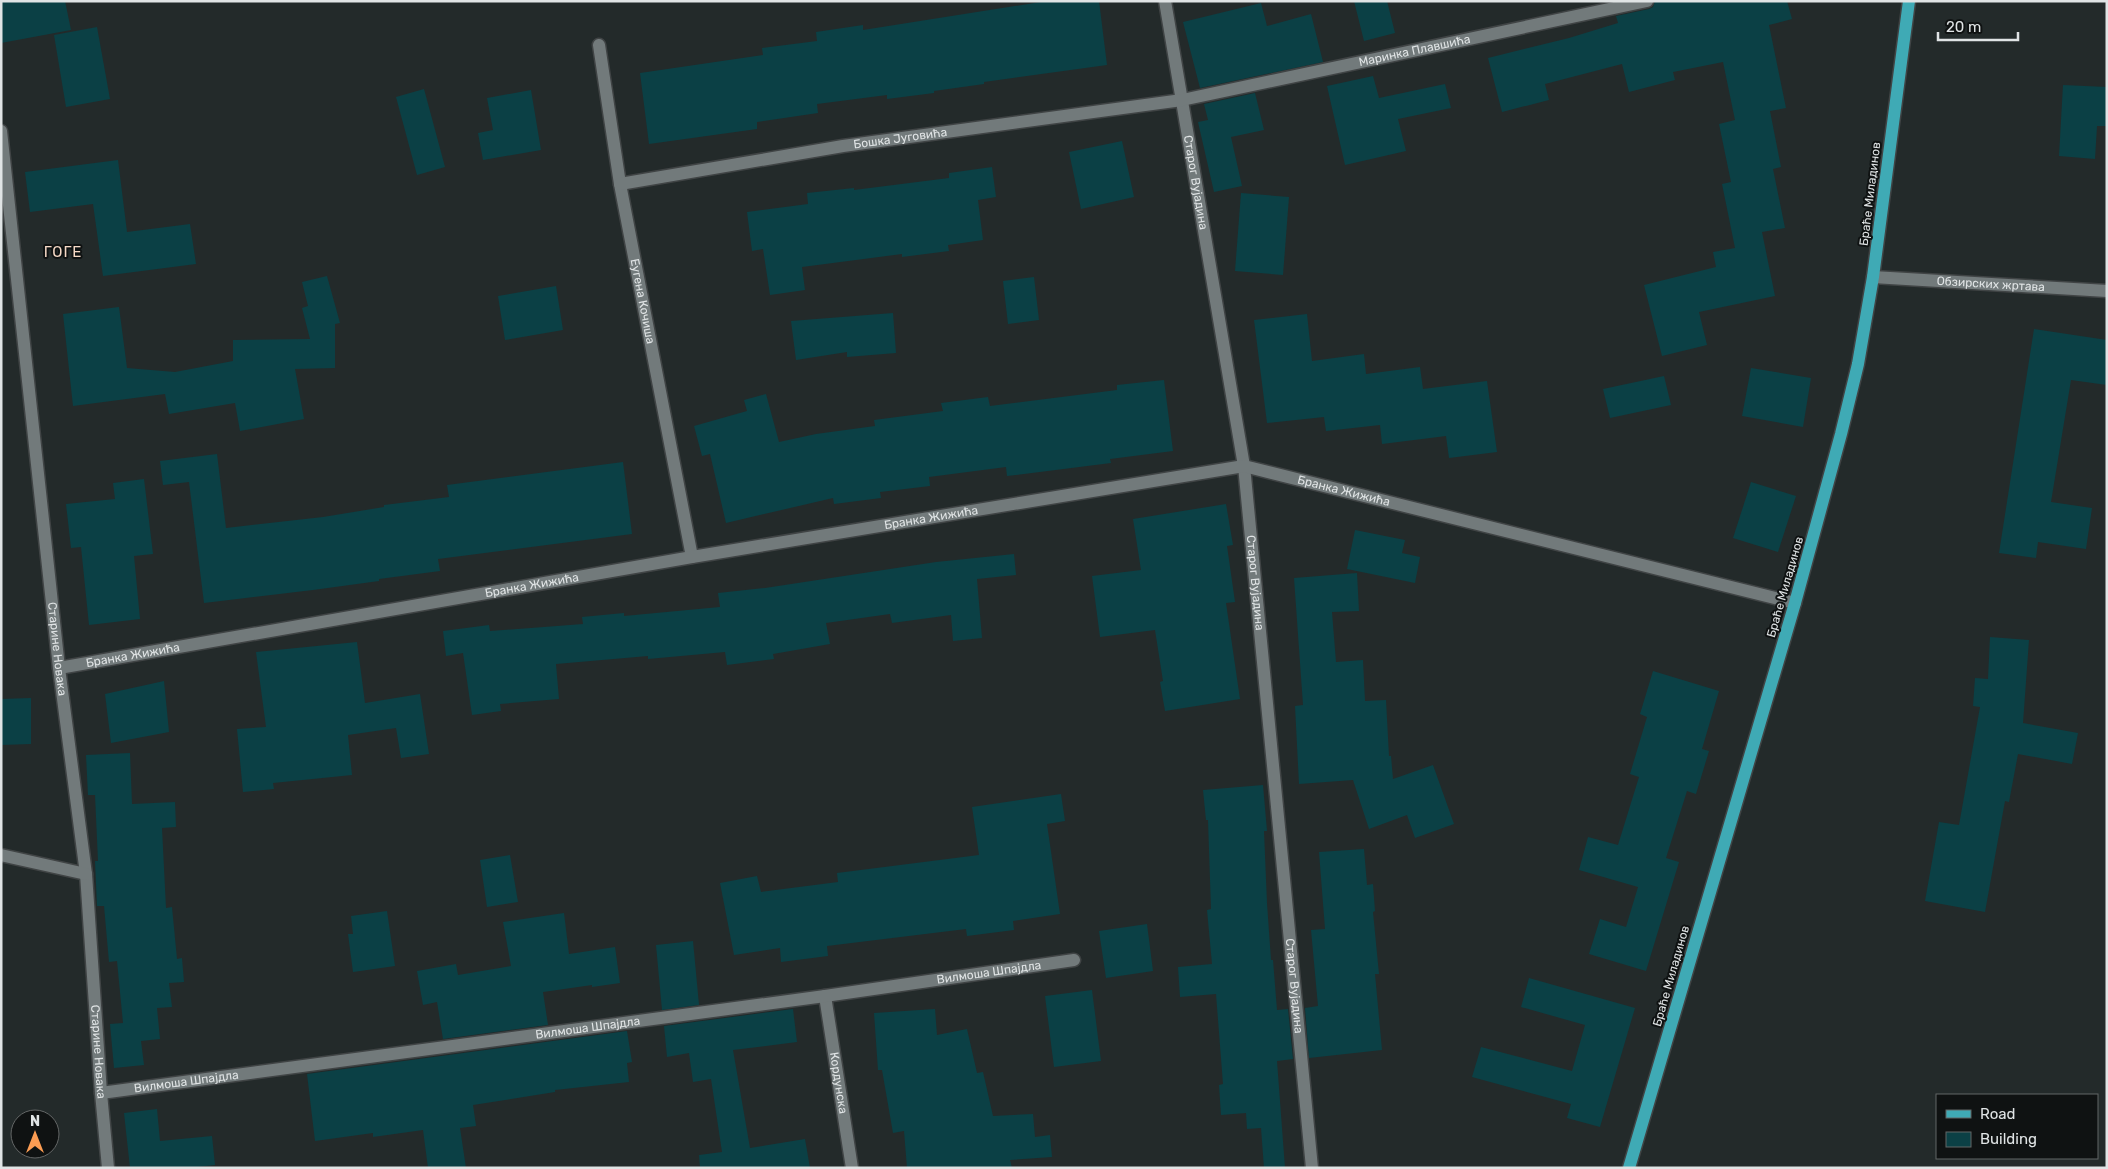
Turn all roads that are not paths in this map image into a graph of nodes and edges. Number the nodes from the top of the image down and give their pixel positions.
1 (1165, 1) edge
2 (1648, 1) edge
3 (1909, 1) edge
4 (599, 45) dead end
5 (1182, 100) junction
6 (1, 131) edge
7 (620, 184) junction
8 (1, 246) edge
9 (15, 248) junction
10 (1873, 277) junction
11 (2107, 291) edge
12 (1244, 466) junction
13 (692, 557) junction
14 (1795, 603) junction
15 (59, 668) junction
16 (1, 855) edge
17 (86, 874) junction
18 (1074, 960) dead end
19 (825, 996) junction
20 (101, 1093) junction
21 (108, 1168) edge
22 (852, 1168) edge
23 (1312, 1168) edge
24 (1629, 1168) edge

1 - 5 street, Старог Вујадина
2 - 5 street, Маринка Плавшића
3 - 10 main road, Браће Миладинов
4 - 7 street, Еугена Кочиша
5 - 7 street, Бошка Југовића
5 - 12 street, Старог Вујадина
6 - 9 street, Старине Новака
7 - 13 street, Еугена Кочиша
8 - 9 street
9 - 15 street, Старине Новака
10 - 11 street, Обзирских жртава
10 - 14 main road, Браће Миладинов
12 - 13 street, Бранка Жижића
12 - 14 street, Бранка Жижића
12 - 23 street, Старог Вујадина
13 - 15 street, Бранка Жижића
14 - 24 main road, Браће Миладинов
15 - 17 street, Старине Новака
16 - 17 street
17 - 20 street, Старине Новака
18 - 19 street, Вилмоша Шпајдла
19 - 20 street, Вилмоша Шпајдла
19 - 22 street, Кордунска
20 - 21 street, Старине Новака

